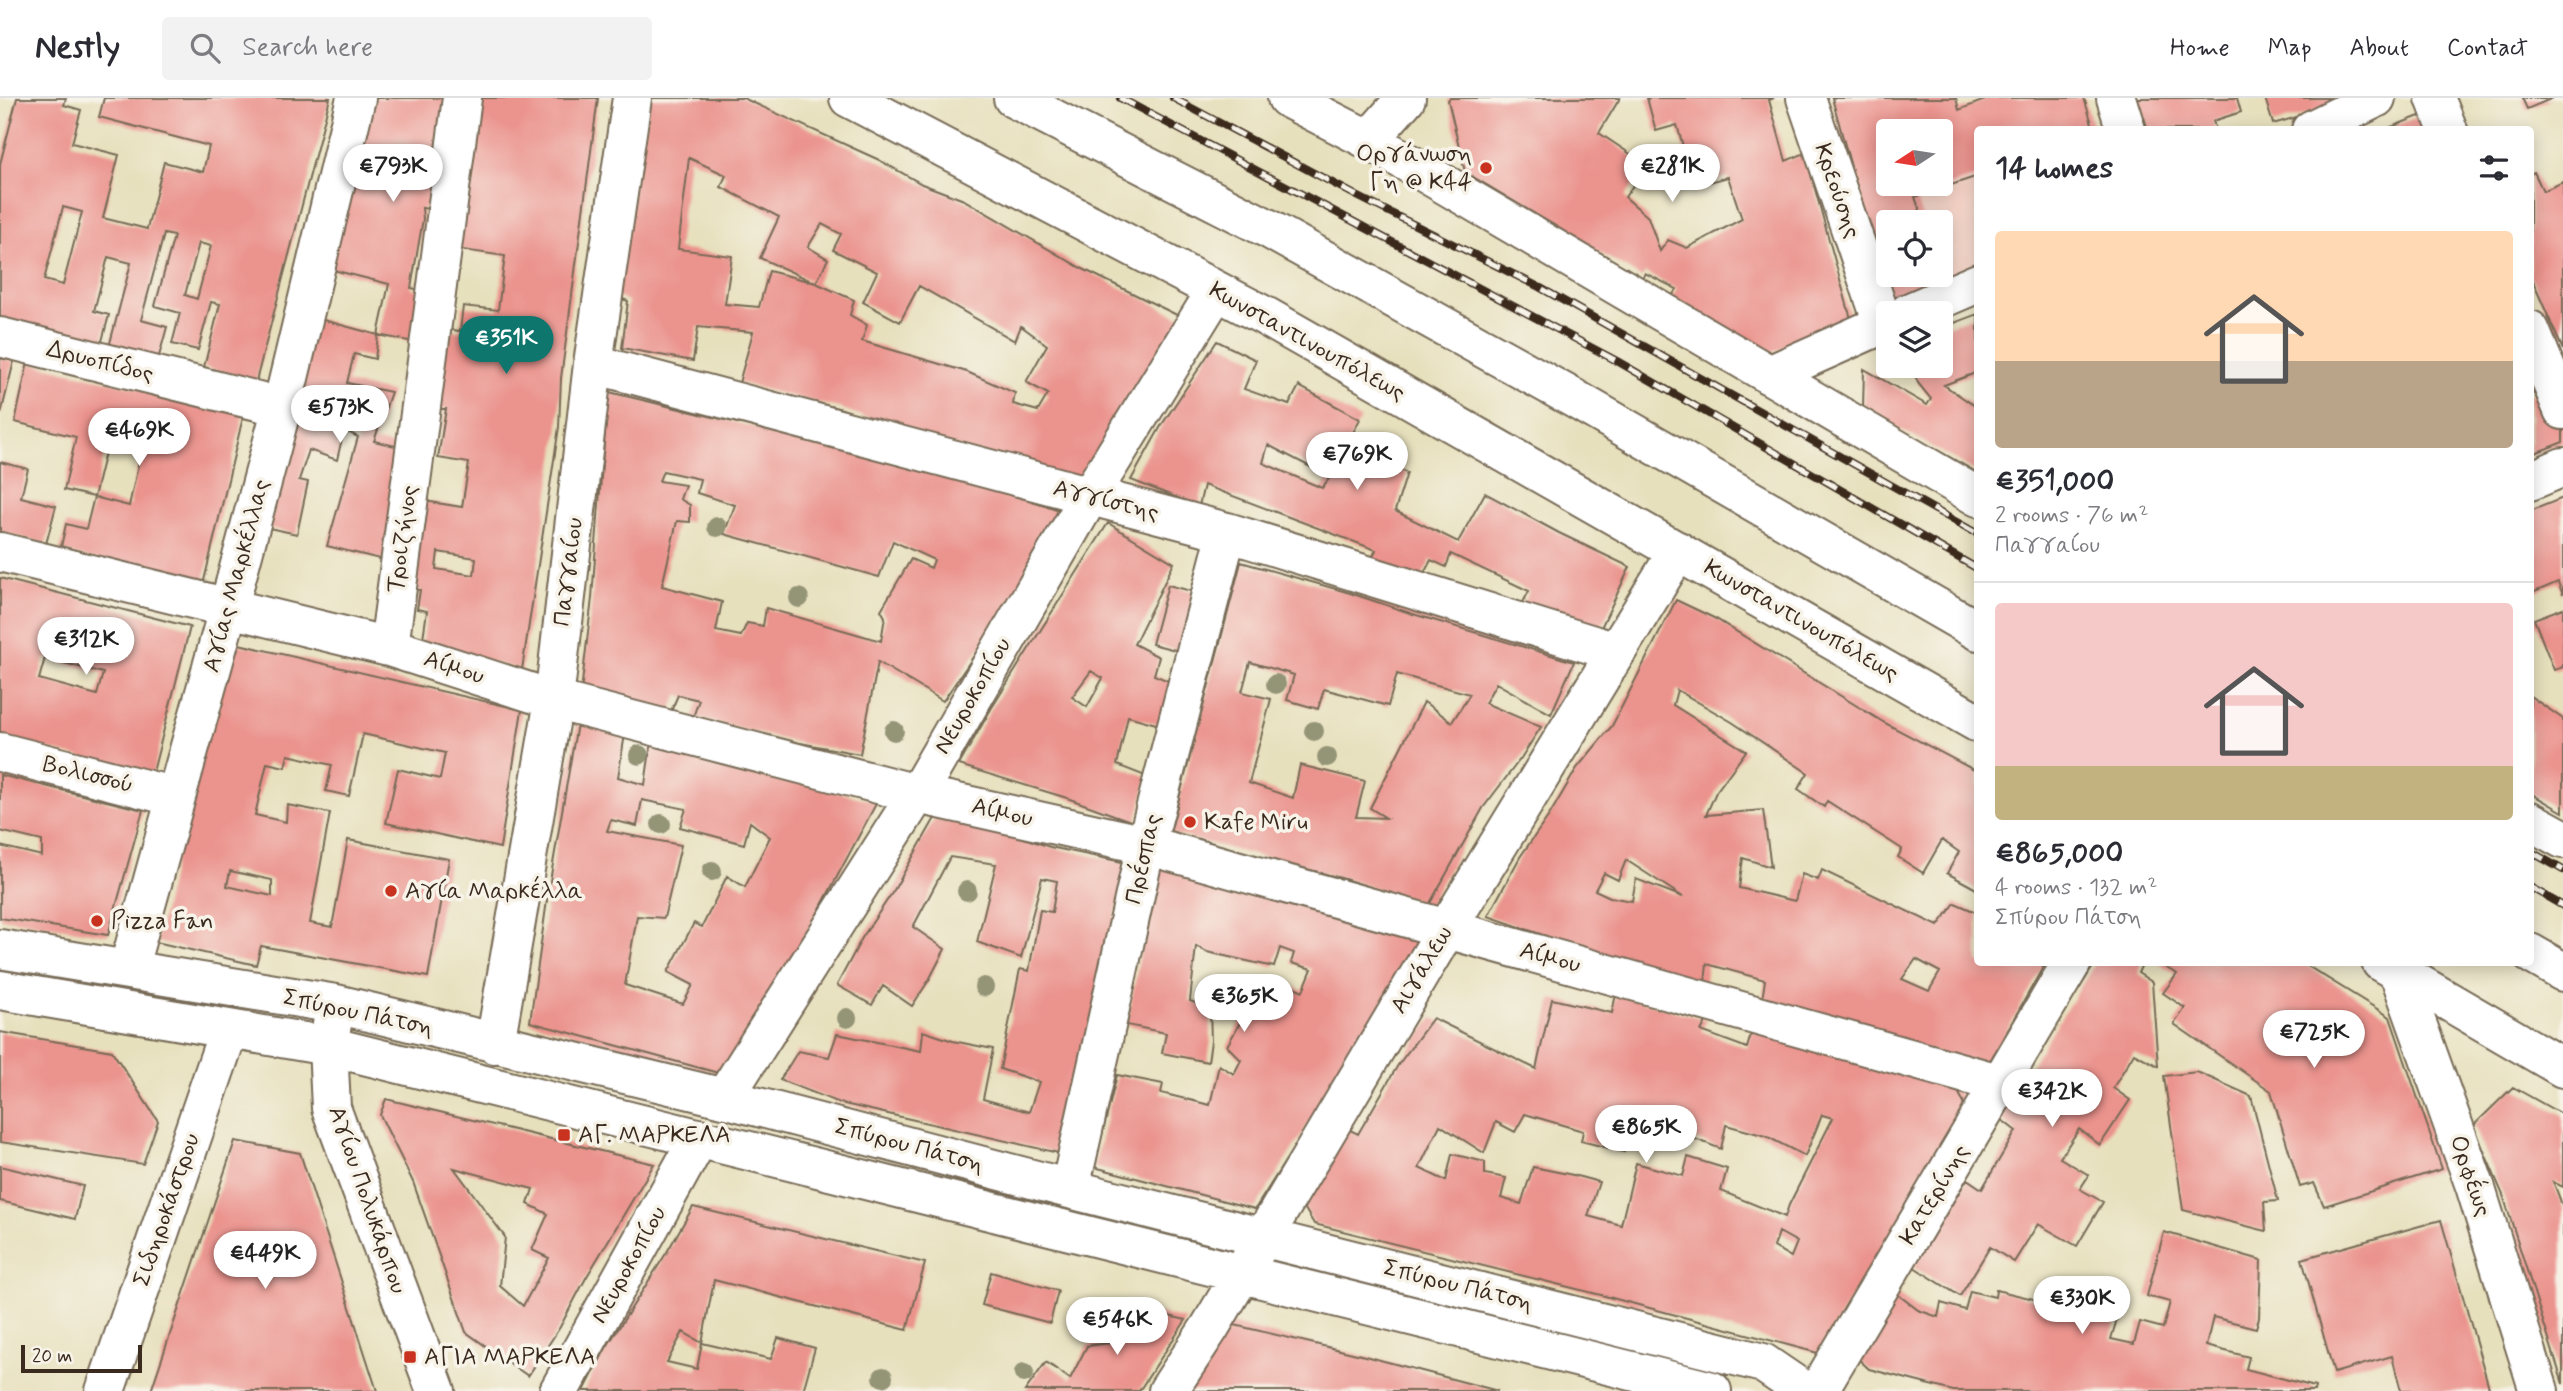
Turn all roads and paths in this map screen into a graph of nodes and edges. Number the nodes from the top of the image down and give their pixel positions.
1 (356, 98) edge
2 (462, 98) edge
3 (632, 98) edge
4 (849, 98) edge
5 (1013, 98) edge
6 (1287, 98) edge
7 (1406, 98) edge
8 (1806, 98) edge
9 (2116, 98) edge
10 (2376, 98) edge
11 (2435, 98) edge
12 (1349, 120) edge
13 (2125, 126) edge
14 (2319, 126) edge
15 (2446, 126) edge
16 (1974, 285) edge
17 (1216, 291) junction
18 (1886, 301) edge
19 (1937, 301) edge
20 (1876, 328) edge
21 (0, 337) edge
22 (2534, 340) edge
23 (593, 364) junction
24 (1769, 375) junction
25 (282, 407) junction
26 (2563, 410) edge
27 (2563, 467) edge
28 (2534, 479) edge
29 (1974, 495) edge
30 (1089, 497) junction
31 (1227, 532) junction
32 (1678, 551) junction
33 (0, 552) edge
34 (229, 606) junction
35 (1974, 629) edge
36 (388, 647) junction
37 (1616, 652) junction
38 (554, 700) junction
39 (1974, 721) edge
40 (0, 752) edge
41 (917, 794) junction
42 (176, 797) junction
43 (2534, 823) edge
44 (2563, 839) edge
45 (1146, 845) junction
46 (1446, 930) junction
47 (0, 949) edge
48 (2534, 955) edge
49 (2071, 966) edge
50 (2392, 966) edge
51 (128, 970) junction
52 (2563, 972) edge
53 (0, 990) edge
54 (336, 1004) junction
55 (229, 1029) junction
56 (495, 1044) junction
57 (328, 1046) junction
58 (2563, 1068) edge
59 (2002, 1084) junction
60 (724, 1098) junction
61 (699, 1138) junction
62 (1070, 1189) junction
63 (1263, 1238) junction
64 (1240, 1274) junction
65 (105, 1391) edge
66 (436, 1391) edge
67 (559, 1391) edge
68 (1168, 1391) edge
69 (1712, 1391) edge
70 (1804, 1391) edge
71 (1818, 1391) edge
72 (2539, 1391) edge

1 - 25 street, Αγίας Μαρκέλλας
2 - 36 street, Τροιζήνος
3 - 23 street, Παγγαίου
4 - 17 street, Κωνσταντινουπόλεως
5 - 35 street
6 - 12 street
7 - 12 street
8 - 18 street, Κρεούσης
9 - 13 street
10 - 14 street
11 - 15 street
12 - 24 street
16 - 19 street
17 - 30 street, Νευροκοπίου
17 - 32 street, Κωνσταντινουπόλεως
20 - 24 street
21 - 25 street, Δρυοπίδος
22 - 26 street
23 - 30 street, Αγγίστης
23 - 38 street, Παγγαίου
24 - 29 street
25 - 34 street, Αγίας Μαρκέλλας
27 - 28 street
30 - 31 street, Αγγίστης
30 - 41 street, Νευροκοπίου
31 - 37 street, Αγγίστης
31 - 45 street, Πρέσπας
32 - 37 street, Αιγάλεω
32 - 39 street, Κωνσταντινουπόλεως
33 - 34 street, Αίμου
34 - 36 street, Αίμου
34 - 42 street, Αγίας Μαρκέλλας
36 - 38 street, Αίμου
37 - 46 street, Αιγάλεω
38 - 41 street, Αίμου
38 - 56 street, Παγγαίου
40 - 42 street, Βολισσού
41 - 45 street, Αίμου
41 - 60 street, Νευροκοπίου
42 - 51 street, Αγίας Μαρκέλλας
43 - 44 street
45 - 46 street, Αίμου
45 - 62 street, Πρέσπας
46 - 59 street, Αίμου
46 - 63 street, Αιγάλεω
47 - 51 street, Σπύρου Πάτση
48 - 52 street
49 - 59 street, Κατερίνης
50 - 58 street
50 - 72 street, Ορφέως
51 - 54 street, Σπύρου Πάτση
53 - 55 street, Σπύρου Πάτση
54 - 56 street, Σπύρου Πάτση
54 - 57 street, Αγίου Πολυκάρπου
55 - 57 street, Σπύρου Πάτση
55 - 65 street, Σιδηροκάστρου
56 - 60 street, Σπύρου Πάτση
57 - 61 street, Σπύρου Πάτση
57 - 66 street, Αγίου Πολυκάρπου
59 - 71 street, Κατερίνης
60 - 62 street, Σπύρου Πάτση
61 - 64 street, Σπύρου Πάτση
61 - 67 street, Νευροκοπίου
62 - 63 street, Σπύρου Πάτση
63 - 64 street, Αιγάλεω
63 - 70 street, Σπύρου Πάτση
64 - 68 street, Αιγάλεω
64 - 69 street, Σπύρου Πάτση

